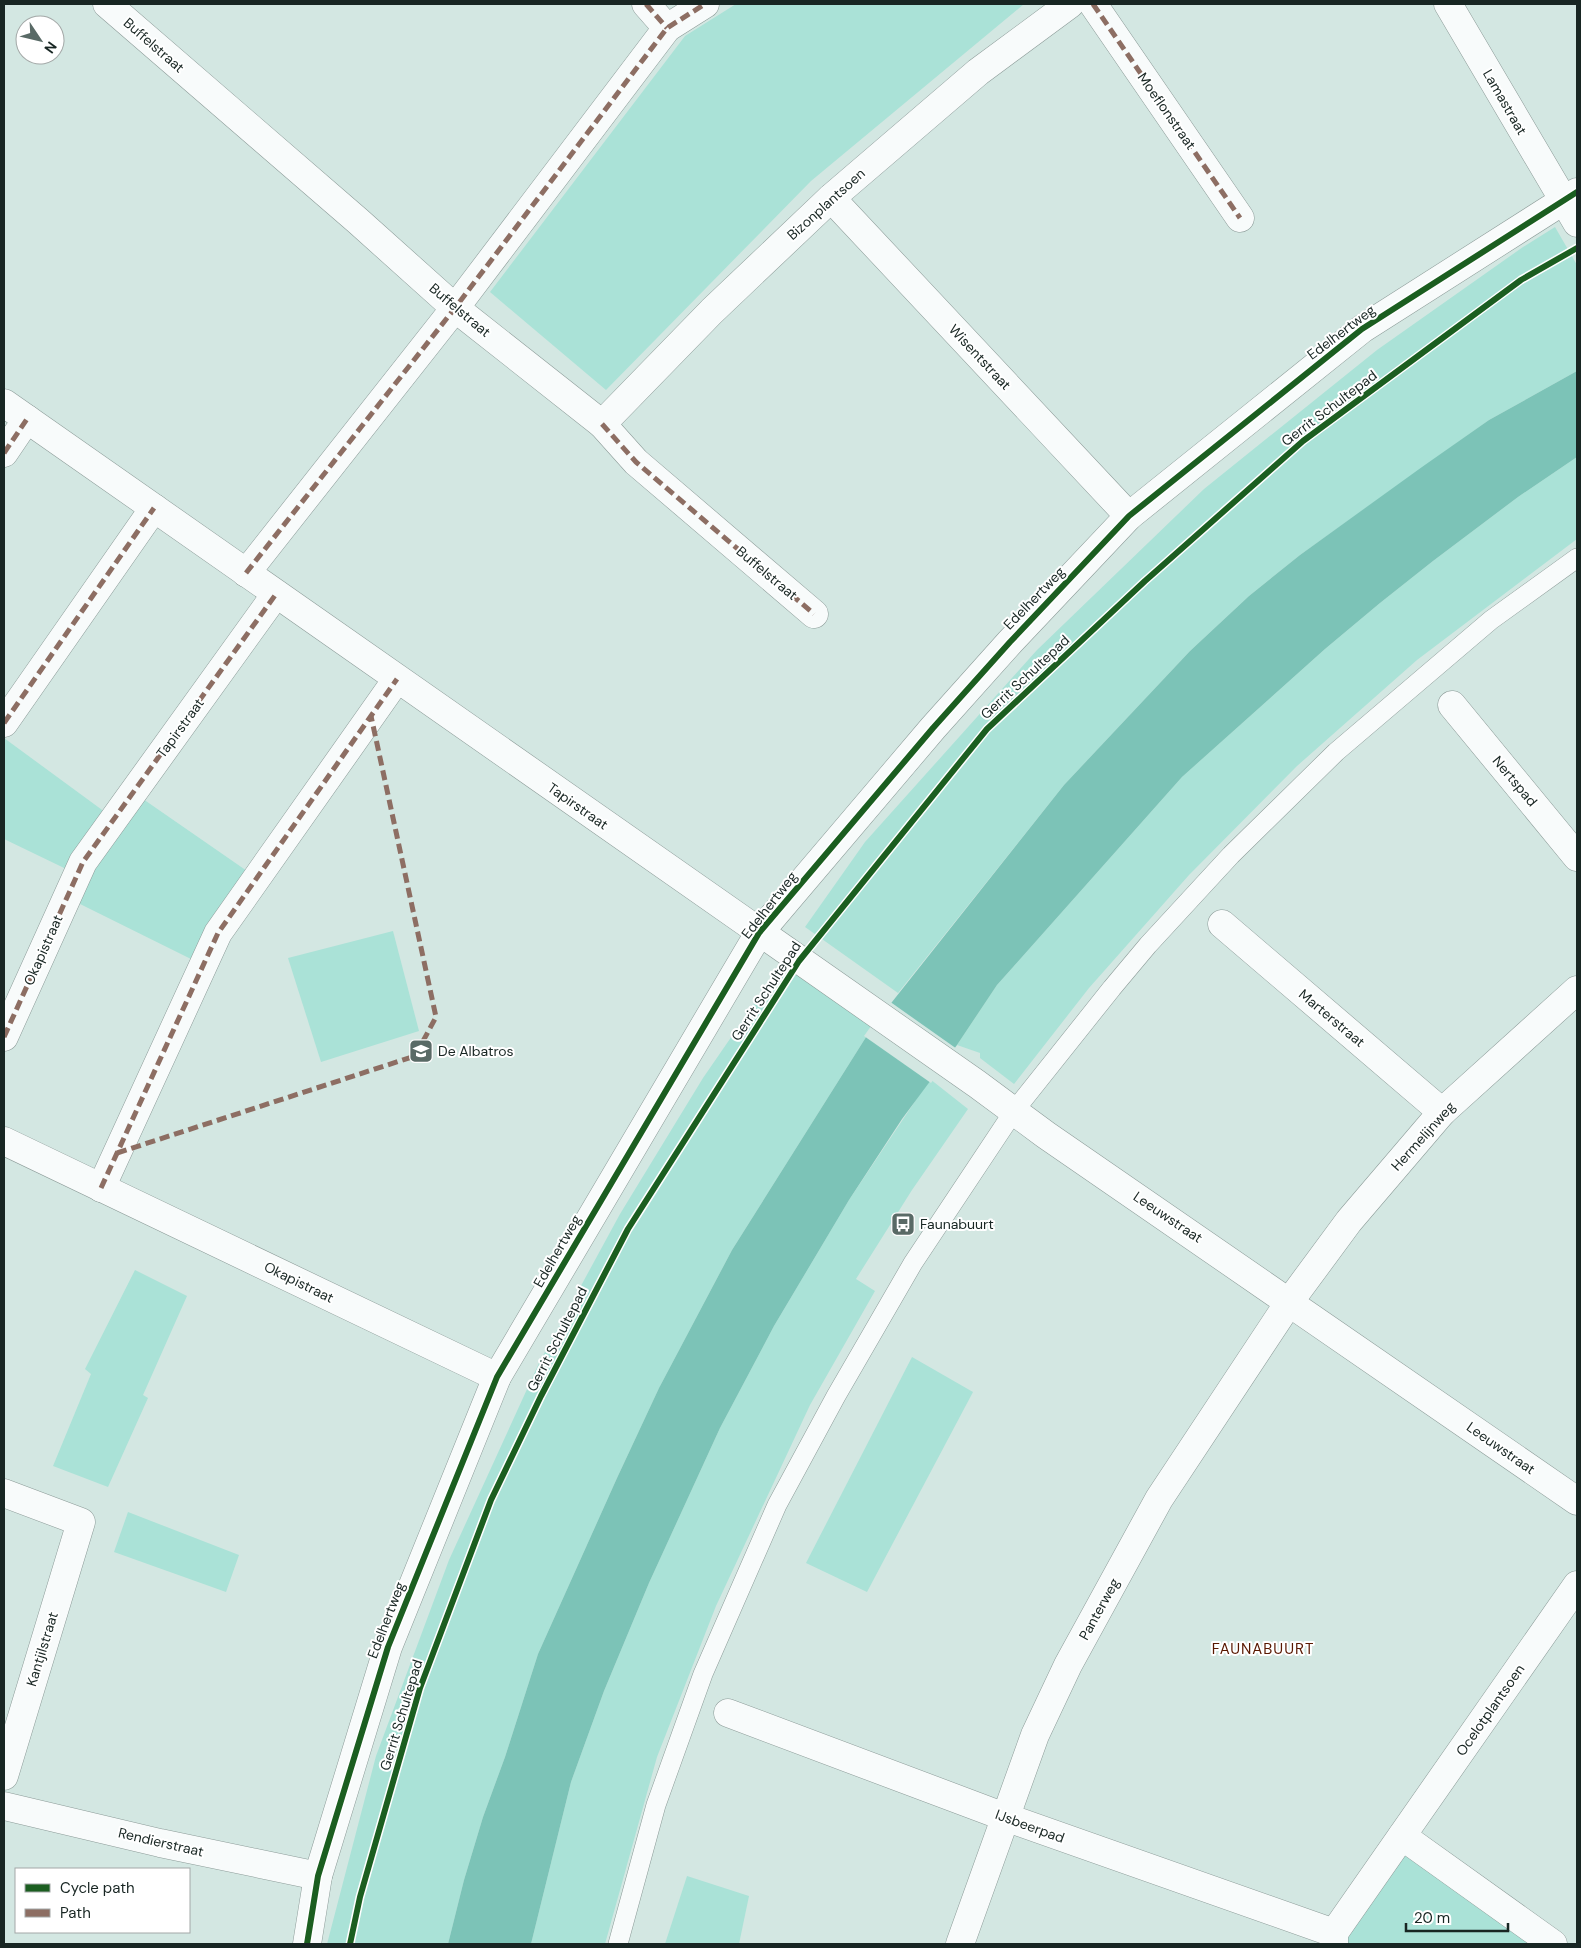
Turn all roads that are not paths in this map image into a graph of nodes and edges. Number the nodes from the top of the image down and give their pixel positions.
1 (107, 4) edge
2 (646, 4) edge
3 (705, 4) edge
4 (1070, 4) edge
5 (1093, 4) edge
6 (1448, 4) edge
7 (667, 28) junction
8 (1570, 196) edge
9 (831, 198) junction
10 (1240, 218) dead end
11 (1577, 223) edge
12 (455, 308) junction
13 (4, 404) edge
14 (27, 419) junction
15 (602, 424) junction
16 (4, 453) edge
17 (154, 508) junction
18 (1129, 516) junction
19 (1577, 558) edge
20 (246, 573) junction
21 (276, 594) junction
22 (814, 614) dead end
23 (397, 678) junction
24 (1452, 706) dead end
25 (4, 723) edge
26 (1577, 857) edge
27 (83, 862) joint
28 (1222, 924) dead end
29 (759, 933) junction
30 (1577, 990) edge
31 (4, 1037) edge
32 (1014, 1111) junction
33 (1442, 1112) junction
34 (4, 1141) edge
35 (101, 1188) junction
36 (1290, 1301) junction
37 (497, 1377) junction
38 (4, 1493) edge
39 (1577, 1501) edge
40 (1577, 1585) edge
41 (728, 1714) dead end
42 (4, 1776) edge
43 (4, 1806) edge
44 (1005, 1817) junction
45 (1402, 1836) junction
46 (318, 1876) junction
47 (1334, 1939) edge
48 (307, 1944) edge
49 (618, 1944) edge
50 (960, 1944) edge
51 (1553, 1944) edge

1 - 12 street, Buffelstraat
2 - 7 street
3 - 7 street
4 - 9 street, Bizonplantsoen
5 - 10 street, Moeflonstraat
6 - 8 street, Lamastraat
7 - 12 street
8 - 11 street, Lamastraat
8 - 18 street, Edelhertweg
9 - 15 street, Bizonplantsoen
9 - 18 street, Wisentstraat
12 - 15 street, Buffelstraat
12 - 20 street
13 - 14 street, Tapirstraat
14 - 16 street
14 - 17 street, Tapirstraat
15 - 22 street, Buffelstraat
17 - 20 street, Tapirstraat
17 - 25 street
18 - 29 street, Edelhertweg
19 - 32 lane
20 - 21 street, Tapirstraat
21 - 23 street, Tapirstraat
21 - 27 street, Tapirstraat
23 - 29 street, Tapirstraat
23 - 35 street
24 - 26 street, Nertspad
27 - 31 street, Okapistraat
28 - 33 street, Marterstraat
29 - 32 street, Leeuwstraat
29 - 37 street, Edelhertweg
30 - 33 street, Hermelijnweg
32 - 36 street, Leeuwstraat
32 - 49 lane
33 - 36 street, Hermelijnweg
34 - 35 street, Okapistraat
35 - 37 street, Okapistraat
36 - 39 street, Leeuwstraat
36 - 44 street, Panterweg
37 - 46 street, Edelhertweg
38 - 42 street, Kantjilstraat
40 - 45 street, Ocelotplantsoen
41 - 44 street, IJsbeerpad
43 - 46 street, Rendierstraat
44 - 47 street, IJsbeerpad
44 - 50 street, Panterweg
45 - 47 street, Ocelotplantsoen
45 - 51 street
46 - 48 street, Edelhertweg

